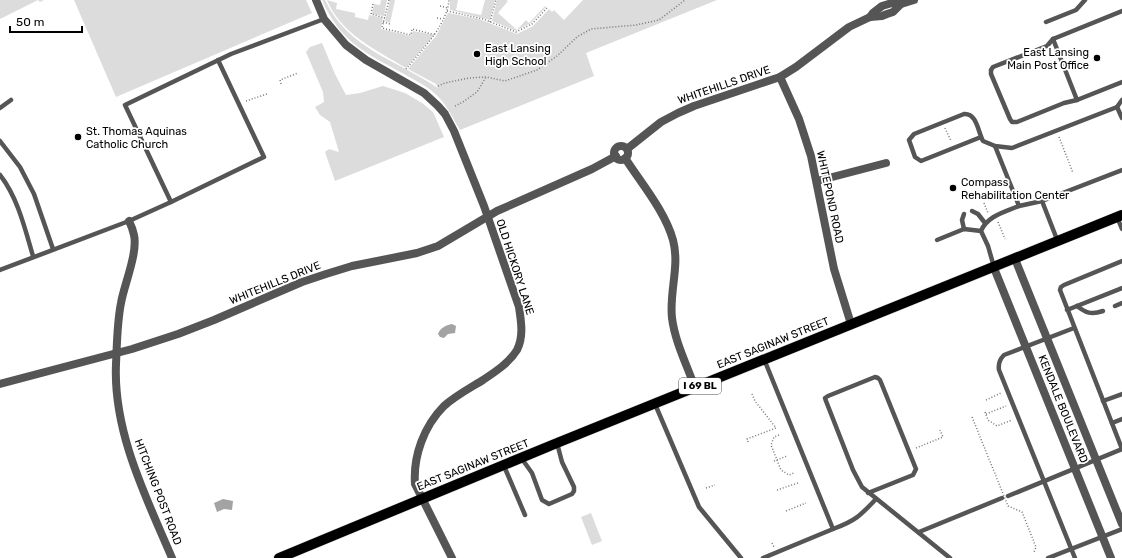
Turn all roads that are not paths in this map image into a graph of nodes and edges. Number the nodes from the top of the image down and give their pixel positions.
1 (316, 0) edge
2 (914, 0) edge
3 (1085, 0) edge
4 (1122, 11) edge
5 (324, 19) junction
6 (1046, 22) dead end
7 (1052, 39) junction
8 (218, 60) junction
9 (780, 77) junction
10 (1122, 82) edge
11 (11, 100) dead end
12 (1077, 100) junction
13 (1122, 100) edge
14 (1117, 107) junction
15 (0, 108) edge
16 (1122, 118) edge
17 (981, 137) junction
18 (0, 140) edge
19 (995, 146) junction
20 (627, 149) junction
21 (616, 156) junction
22 (625, 158) junction
23 (886, 163) dead end
24 (1122, 170) edge
25 (0, 174) edge
26 (817, 181) junction
27 (171, 202) junction
28 (1042, 202) junction
29 (1019, 206) junction
30 (972, 211) dead end
31 (964, 214) dead end
32 (1120, 216) edge
33 (487, 217) junction
34 (129, 221) junction
35 (984, 223) junction
36 (964, 229) junction
37 (1122, 229) edge
38 (981, 231) junction
39 (937, 240) dead end
40 (1058, 242) junction
41 (52, 249) junction
42 (33, 256) junction
43 (1015, 259) junction
44 (1122, 261) edge
45 (994, 268) junction
46 (0, 270) edge
47 (1122, 288) edge
48 (1122, 303) edge
49 (1077, 306) junction
50 (1115, 306) dead end
51 (1067, 310) junction
52 (1102, 311) dead end
53 (851, 324) junction
54 (1074, 328) junction
55 (1048, 338) junction
56 (1026, 347) junction
57 (117, 353) junction
58 (764, 359) junction
59 (0, 384) edge
60 (695, 388) junction
61 (1122, 394) edge
62 (1103, 401) junction
63 (655, 404) junction
64 (1122, 419) edge
65 (1112, 423) junction
66 (557, 443) junction
67 (1122, 449) edge
68 (522, 459) junction
69 (1097, 459) junction
70 (504, 466) junction
71 (1075, 468) junction
72 (1044, 481) junction
73 (868, 493) junction
74 (1008, 496) dead end
75 (1002, 498) dead end
76 (422, 499) junction
77 (876, 499) junction
78 (525, 515) dead end
79 (1122, 524) edge
80 (833, 529) junction
81 (1122, 529) edge
82 (919, 532) junction
83 (1102, 536) junction
84 (1072, 548) junction
85 (172, 558) edge
86 (279, 558) edge
87 (452, 558) edge
88 (741, 558) edge
89 (764, 558) edge
90 (950, 558) edge
91 (1048, 558) edge
92 (1075, 558) edge
93 (1111, 558) edge

1 - 5 street, OLD HICKORY LANE
2 - 9 street, WHITEHILLS DRIVE
3 - 6 lane
4 - 7 lane
5 - 8 lane
5 - 33 street, OLD HICKORY LANE
7 - 12 lane
7 - 12 lane
8 - 27 lane
8 - 27 lane
9 - 20 street, WHITEHILLS DRIVE
9 - 26 street, WHITEPOND ROAD
10 - 12 lane
11 - 15 lane
13 - 14 lane
14 - 16 lane
14 - 19 lane
17 - 17 lane
17 - 19 lane
18 - 41 lane
19 - 29 lane
20 - 21 street, WHITEHILLS DRIVE
20 - 22 street
21 - 22 street
21 - 33 street, WHITEHILLS DRIVE
22 - 60 street
23 - 26 street
24 - 28 lane
25 - 42 lane
26 - 53 street, WHITEPOND ROAD
27 - 34 lane
28 - 29 lane
28 - 40 lane
29 - 35 lane
30 - 35 lane
31 - 36 lane
32 - 37 lane
32 - 40 main road, EAST SAGINAW STREET / I 69 BL
33 - 57 street, WHITEHILLS DRIVE
33 - 76 street, OLD HICKORY LANE
34 - 41 lane
34 - 57 street, HITCHING POST ROAD
35 - 38 lane
36 - 38 lane
36 - 39 lane
38 - 45 lane
40 - 43 main road, EAST SAGINAW STREET / I 69 BL
41 - 42 lane
42 - 46 lane
43 - 45 main road, EAST SAGINAW STREET / I 69 BL
43 - 55 street, KENDALE BOULEVARD
44 - 51 lane
45 - 53 main road, EAST SAGINAW STREET / I 69 BL
45 - 56 street, KENDALE BOULEVARD
47 - 49 lane
48 - 50 lane
49 - 51 lane
49 - 52 lane
51 - 54 lane
53 - 58 main road, EAST SAGINAW STREET / I 69 BL
54 - 55 lane
54 - 62 lane
55 - 56 lane
55 - 69 street, KENDALE BOULEVARD
56 - 71 street, KENDALE BOULEVARD
56 - 72 lane
57 - 59 street, WHITEHILLS DRIVE
57 - 85 street, HITCHING POST ROAD
58 - 60 main road, EAST SAGINAW STREET / I 69 BL
58 - 80 lane
60 - 63 main road, EAST SAGINAW STREET / I 69 BL
61 - 62 lane
62 - 65 lane
63 - 66 main road, EAST SAGINAW STREET / I 69 BL
63 - 88 lane
64 - 65 lane
65 - 67 lane
66 - 68 main road, EAST SAGINAW STREET / I 69 BL
66 - 68 lane
67 - 69 lane
68 - 70 main road, EAST SAGINAW STREET / I 69 BL
69 - 71 lane
69 - 79 street, KENDALE BOULEVARD
70 - 76 main road, EAST SAGINAW STREET / I 69 BL
70 - 78 lane
71 - 72 lane
71 - 83 street, KENDALE BOULEVARD
72 - 74 lane
72 - 84 lane
73 - 73 lane
73 - 77 lane
75 - 82 lane
76 - 86 main road, EAST SAGINAW STREET / I 69 BL
76 - 87 street, OLD HICKORY LANE
77 - 80 lane
77 - 82 lane
80 - 89 lane
81 - 83 lane
82 - 90 lane
83 - 84 lane
83 - 93 street, KENDALE BOULEVARD
84 - 91 lane
84 - 92 lane

